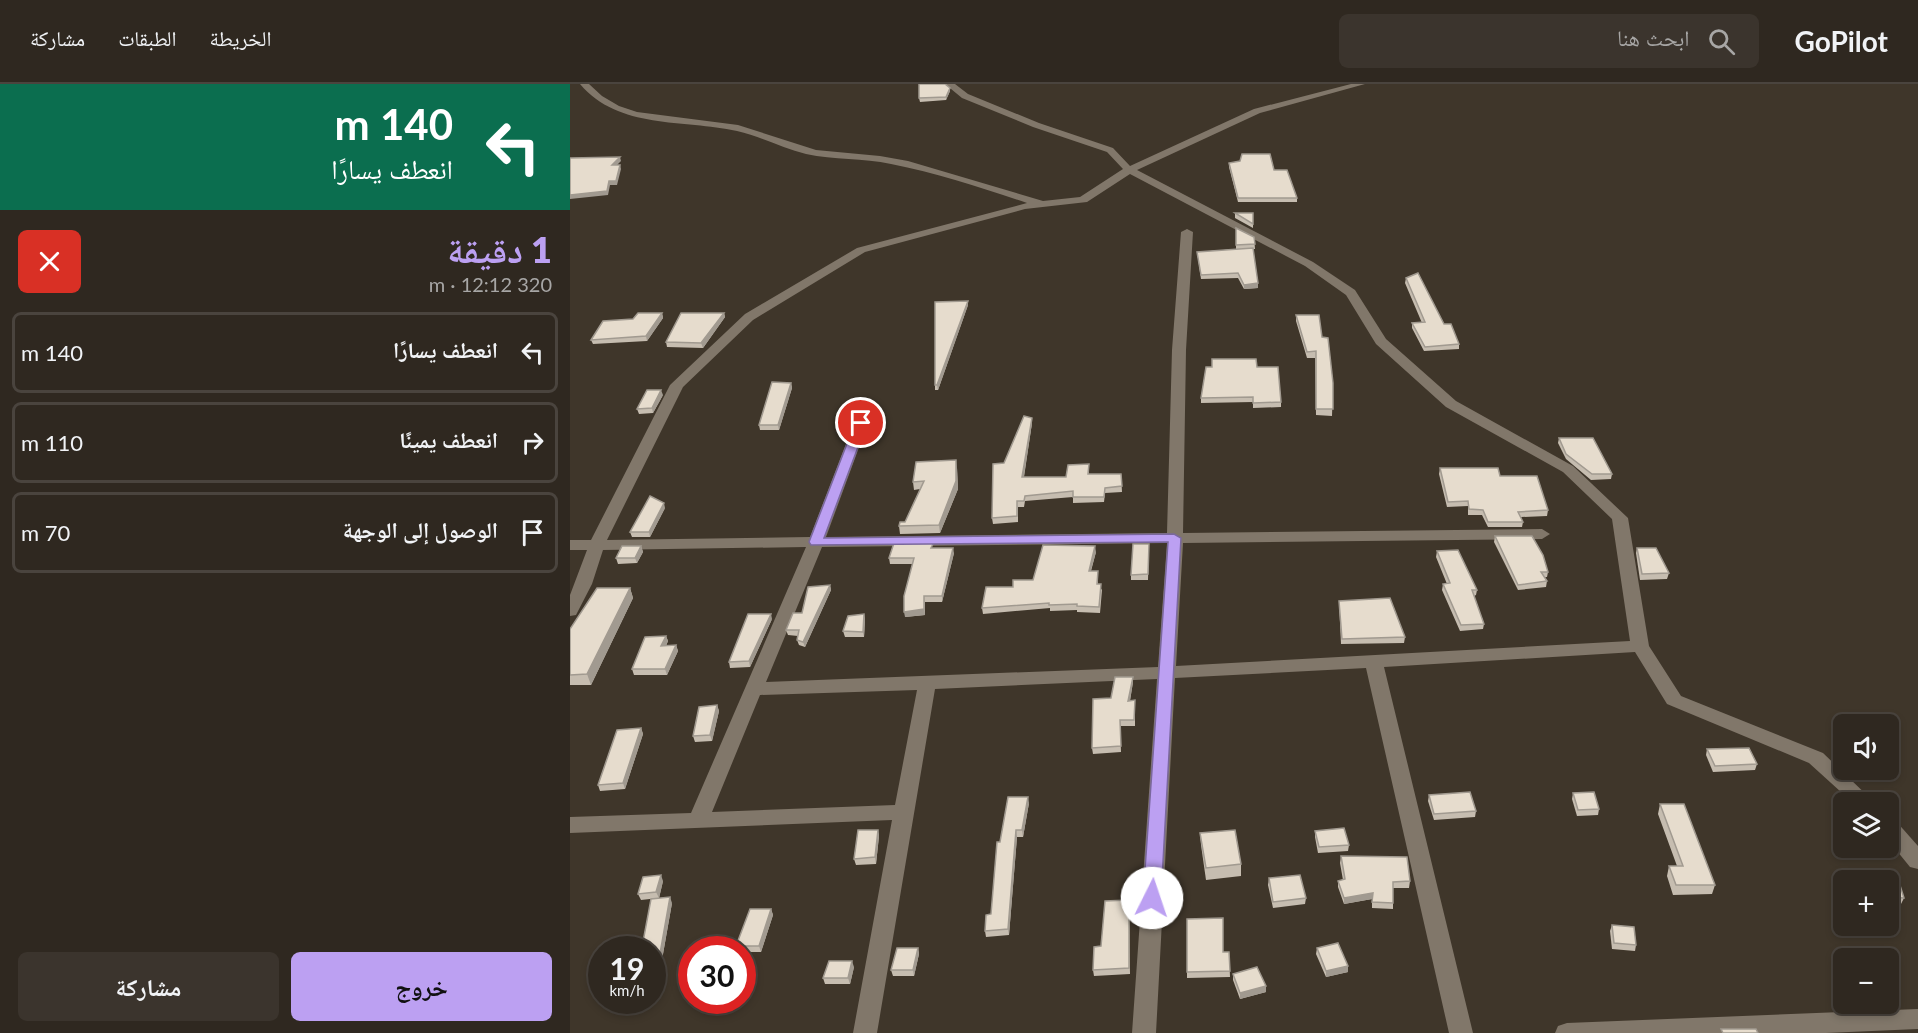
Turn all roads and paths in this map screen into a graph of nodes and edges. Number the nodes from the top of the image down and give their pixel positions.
1 (584, 84) edge
2 (949, 84) edge
3 (1361, 84) edge
4 (1129, 170) junction
5 (1042, 204) junction
6 (1187, 232) dead end
7 (861, 423) dead end
8 (1542, 534) dead end
9 (1174, 538) junction
10 (816, 542) junction
11 (597, 544) junction
12 (570, 545) edge
13 (570, 611) edge
14 (1640, 646) junction
15 (1374, 661) junction
16 (1166, 672) junction
17 (927, 684) junction
18 (753, 689) junction
19 (1853, 792) edge
20 (904, 812) junction
21 (698, 820) junction
22 (570, 825) edge
23 (1899, 838) edge
24 (1918, 861) edge
25 (1918, 1019) edge
26 (865, 1033) edge
27 (1144, 1033) edge
28 (1461, 1033) edge
29 (1567, 1033) edge

1 - 5 street
2 - 4 street
3 - 4 street
4 - 5 street
4 - 14 street
5 - 11 street
6 - 9 street
7 - 10 street
8 - 9 street
9 - 10 street
9 - 16 street
10 - 11 street
10 - 18 street
11 - 12 street
11 - 13 street
14 - 15 street
14 - 19 street
15 - 16 street
15 - 28 street
16 - 17 street
16 - 27 street
17 - 18 street
17 - 20 street
18 - 21 street
20 - 21 street
20 - 26 street
21 - 22 street
23 - 24 street
25 - 29 street

